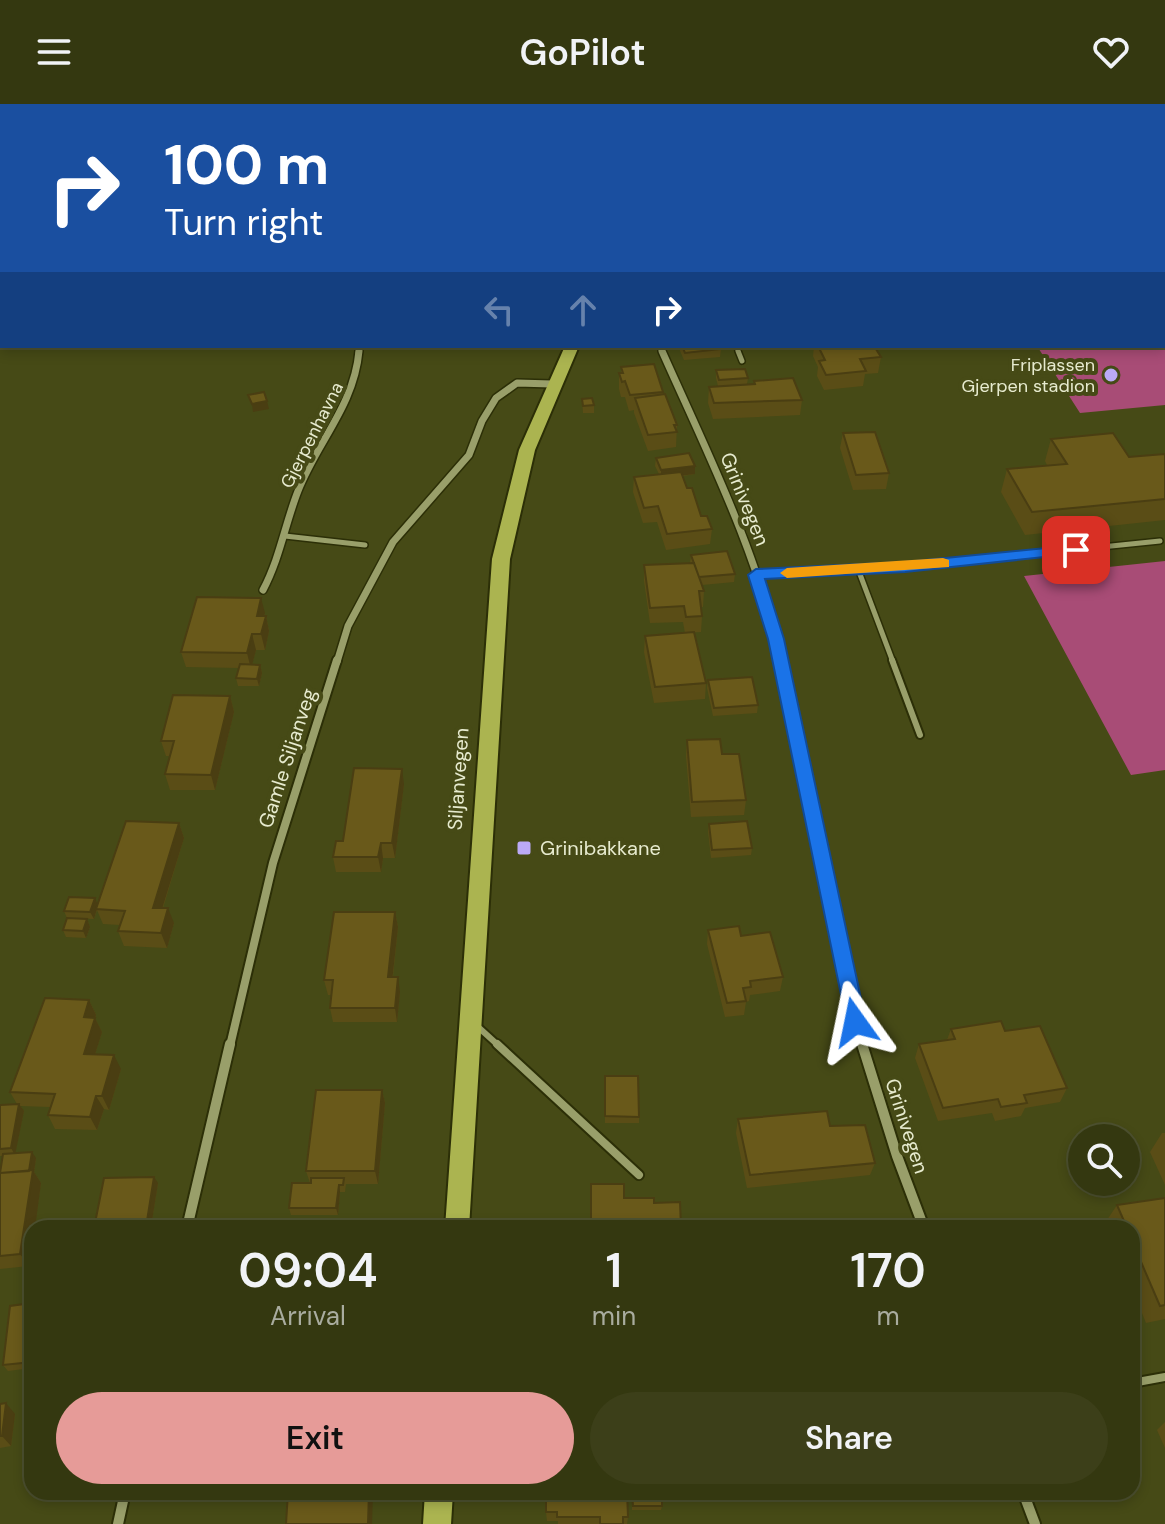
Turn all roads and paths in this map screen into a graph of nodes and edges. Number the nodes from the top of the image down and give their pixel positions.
1 (359, 348) edge
2 (571, 348) edge
3 (661, 348) edge
4 (737, 348) edge
5 (742, 361) dead end
6 (552, 384) junction
7 (285, 536) junction
8 (1160, 541) dead end
9 (365, 545) dead end
10 (858, 569) junction
11 (756, 575) junction
12 (263, 590) dead end
13 (920, 735) dead end
14 (471, 1021) junction
15 (639, 1175) dead end
16 (189, 1220) edge
17 (458, 1220) edge
18 (921, 1220) edge
19 (1165, 1377) edge
20 (1140, 1382) edge
21 (123, 1500) edge
22 (438, 1500) edge
23 (1026, 1500) edge
24 (118, 1524) edge
25 (437, 1524) edge
26 (1035, 1524) edge

1 - 7 street, Gjerpenhavna
2 - 6 main road, Siljanvegen
3 - 11 street, Grinivegen
4 - 5 lane
6 - 14 main road, Siljanvegen
6 - 16 street, Gamle Siljanveg
7 - 9 lane
7 - 12 street, Gjerpenhavna
8 - 10 lane
10 - 11 lane
10 - 13 lane
11 - 18 street, Grinivegen
14 - 15 lane
14 - 17 main road, Siljanvegen
19 - 20 lane
21 - 24 street
22 - 25 main road
23 - 26 street

